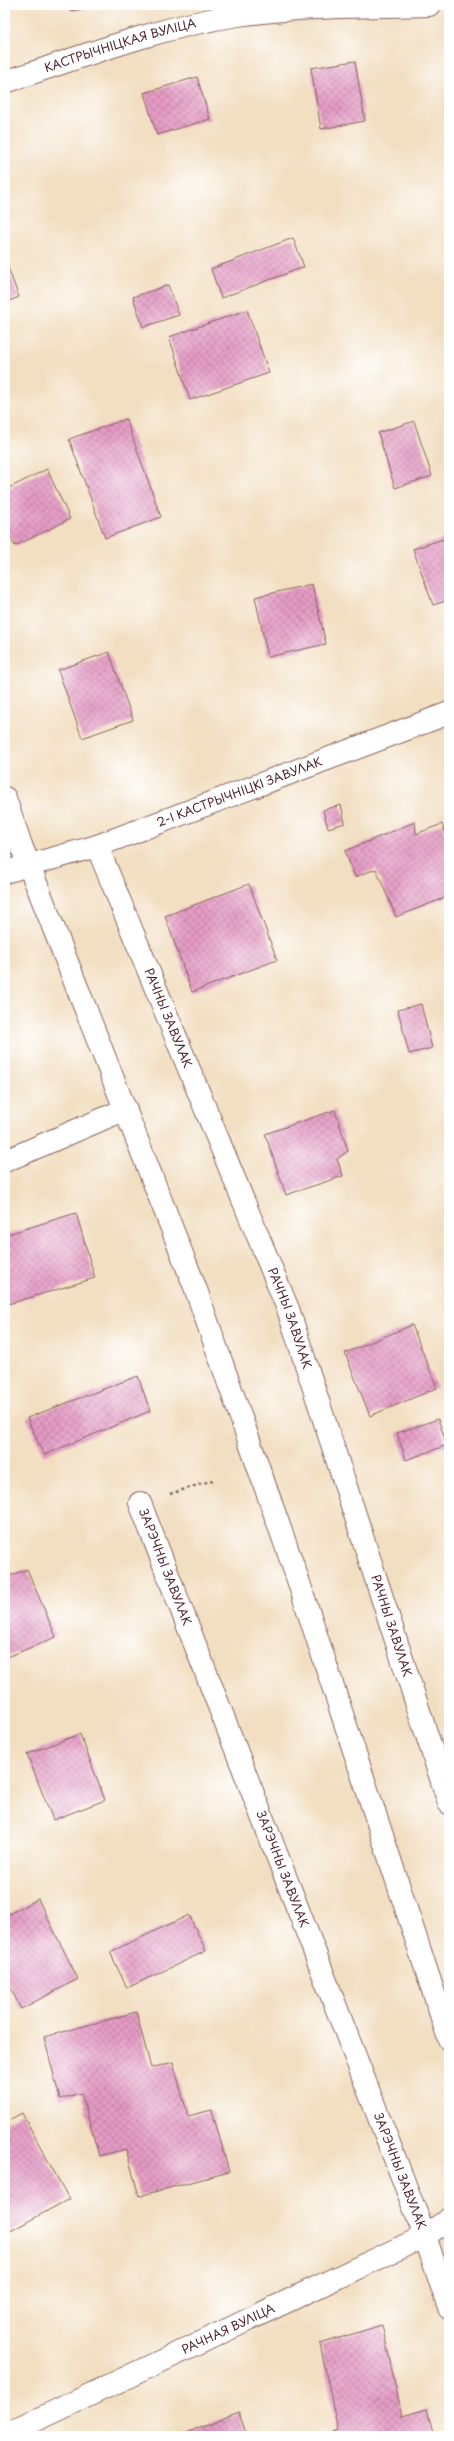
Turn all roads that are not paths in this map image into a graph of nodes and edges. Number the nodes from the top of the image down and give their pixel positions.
1 (429, 5) edge
2 (5, 82) edge
3 (449, 714) edge
4 (5, 798) edge
5 (97, 846) junction
6 (29, 866) junction
7 (5, 872) edge
8 (126, 1109) junction
9 (5, 1161) edge
10 (140, 1503) road end
11 (449, 1803) edge
12 (449, 2039) edge
13 (449, 2219) edge
14 (425, 2236) junction
15 (449, 2308) edge
16 (5, 2435) edge

1 - 2 street, КАСТРЫЧНІЦКАЯ ВУЛІЦА
3 - 5 street, 2-І КАСТРЫЧНІЦКІ ЗАВУЛАК
4 - 6 street
5 - 6 street, 2-І КАСТРЫЧНІЦКІ ЗАВУЛАК
5 - 11 street, РАЧНЫ ЗАВУЛАК
6 - 7 street, 2-І КАСТРЫЧНІЦКІ ЗАВУЛАК
6 - 8 street
8 - 9 street
8 - 12 street
10 - 14 street, ЗАРЭЧНЫ ЗАВУЛАК
13 - 14 street, РАЧНАЯ ВУЛІЦА
14 - 15 street, ЗАРЭЧНЫ ЗАВУЛАК
14 - 16 street, РАЧНАЯ ВУЛІЦА

